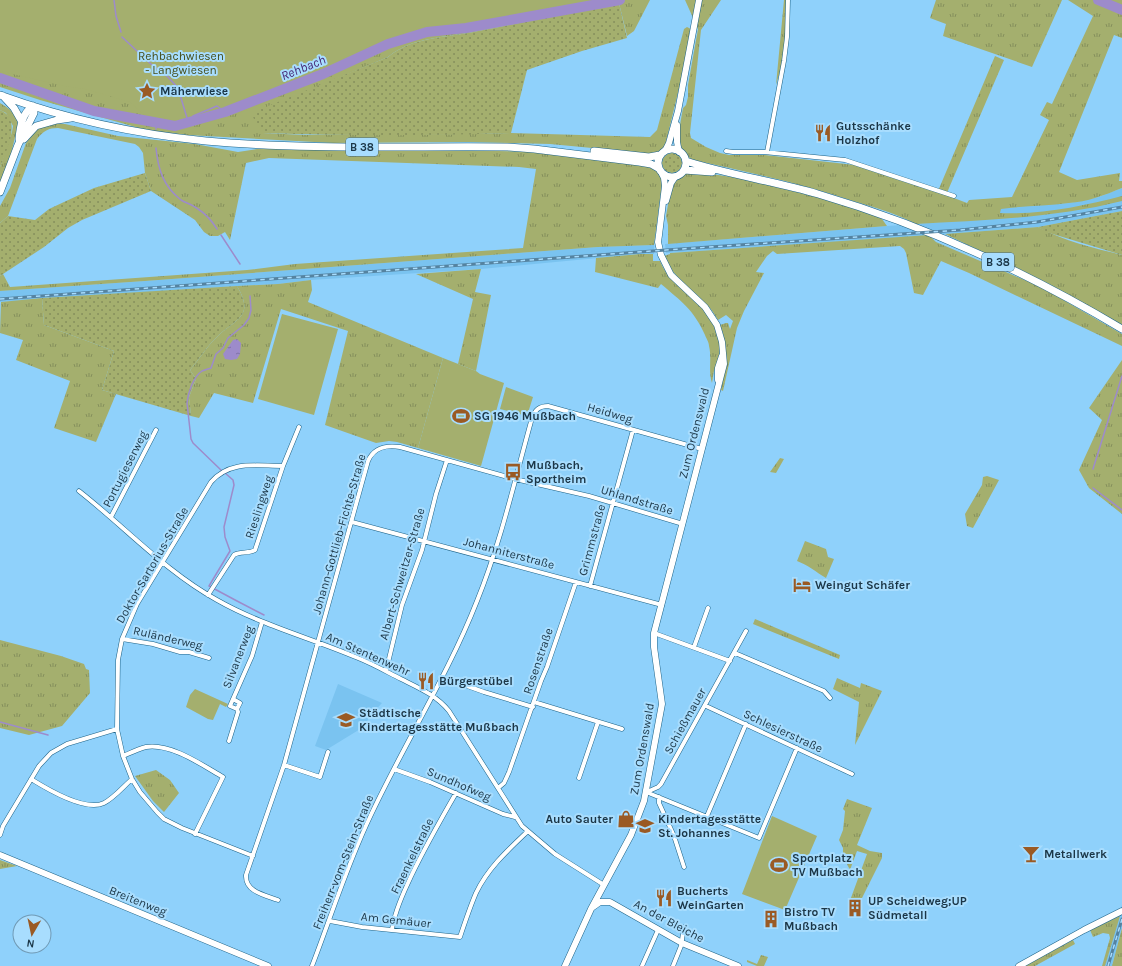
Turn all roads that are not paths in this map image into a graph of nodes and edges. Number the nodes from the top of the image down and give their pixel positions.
1 (699, 0) edge
2 (788, 0) edge
3 (2, 95) edge
4 (33, 106) junction
5 (678, 111) junction
6 (75, 118) junction
7 (22, 122) junction
8 (18, 145) junction
9 (534, 149) junction
10 (726, 151) dead end
11 (680, 152) junction
12 (767, 152) junction
13 (662, 153) junction
14 (686, 161) junction
15 (684, 170) junction
16 (660, 171) junction
17 (732, 174) junction
18 (675, 177) junction
19 (0, 192) edge
20 (954, 196) dead end
21 (661, 220) junction
22 (1122, 329) edge
23 (299, 427) dead end
24 (156, 430) dead end
25 (633, 430) junction
26 (702, 449) junction
27 (447, 460) junction
28 (283, 466) junction
29 (515, 479) junction
30 (79, 491) dead end
31 (613, 503) junction
32 (111, 517) junction
33 (352, 522) junction
34 (683, 524) junction
35 (425, 541) junction
36 (492, 559) junction
37 (163, 562) junction
38 (576, 582) junction
39 (590, 586) junction
40 (208, 595) junction
41 (662, 604) junction
42 (708, 608) dead end
43 (262, 622) junction
44 (746, 631) dead end
45 (654, 633) junction
46 (122, 638) junction
47 (318, 643) junction
48 (694, 647) junction
49 (735, 653) junction
50 (209, 658) dead end
51 (730, 661) junction
52 (386, 671) junction
53 (442, 676) junction
54 (432, 695) junction
55 (830, 698) dead end
56 (233, 699) junction
57 (533, 704) junction
58 (706, 706) junction
59 (237, 709) junction
60 (598, 722) junction
61 (746, 724) junction
62 (117, 729) junction
63 (622, 729) dead end
64 (229, 741) dead end
65 (797, 748) junction
66 (328, 752) dead end
67 (123, 756) junction
68 (284, 765) junction
69 (394, 769) junction
70 (852, 774) dead end
71 (579, 778) dead end
72 (31, 779) junction
73 (132, 779) junction
74 (498, 788) junction
75 (646, 792) junction
76 (456, 793) junction
77 (659, 797) junction
78 (706, 816) junction
79 (515, 817) junction
80 (2, 828) edge
81 (528, 831) junction
82 (195, 834) junction
83 (0, 835) edge
84 (0, 855) edge
85 (253, 856) junction
86 (684, 867) dead end
87 (604, 885) junction
88 (600, 891) junction
89 (278, 900) dead end
90 (613, 904) junction
91 (591, 909) junction
92 (1122, 912) edge
93 (330, 921) junction
94 (684, 927) dead end
95 (392, 930) junction
96 (658, 930) junction
97 (682, 943) junction
98 (268, 966) edge
99 (312, 966) edge
100 (565, 966) edge
101 (642, 966) edge
102 (673, 966) edge
103 (738, 966) edge
104 (1019, 966) edge

1 - 5 street
2 - 12 street
3 - 4 main road, B 38
3 - 7 main road, B 38
4 - 6 main road, B 38
4 - 7 main road, B 38
4 - 8 main road, B 38
5 - 11 street
5 - 13 street
6 - 8 main road, B 38
6 - 9 main road, B 38
7 - 8 main road, B 38
8 - 19 main road, B 38
9 - 13 main road, B 38
9 - 16 main road, B 38
10 - 12 street
11 - 13 main road
11 - 14 main road
12 - 20 street
13 - 16 main road
14 - 15 main road
14 - 17 main road, B 38
15 - 17 main road, B 38
15 - 18 main road
16 - 18 main road
16 - 21 street, Zum Ordenswald
17 - 22 main road, B 38
18 - 21 street, Zum Ordenswald
21 - 26 street, Zum Ordenswald
23 - 28 street, Rieslingweg
24 - 32 street, Portugieserweg
25 - 26 street, Heidweg
25 - 29 street, Heidweg
25 - 31 street, Grimmstraße
26 - 34 street, Zum Ordenswald
27 - 29 street, Johann-Gottlieb-Fichte-Straße
27 - 33 street, Johann-Gottlieb-Fichte-Straße
27 - 35 street, Albert-Schweitzer-Straße
28 - 37 street, Doktor-Sartorius-Straße
28 - 40 street, Rieslingweg
29 - 31 street, Uhlandstraße
29 - 36 street, Freiherr-vom-Stein-Straße
30 - 32 street, Am Stentenwehr
31 - 34 street, Uhlandstraße
31 - 39 street, Grimmstraße
32 - 37 street, Am Stentenwehr
33 - 35 street, Johanniterstraße
33 - 47 street, Johann-Gottlieb-Fichte-Straße
34 - 41 street, Zum Ordenswald
35 - 36 street, Johanniterstraße
35 - 52 street, Albert-Schweitzer-Straße
36 - 38 street, Johanniterstraße
36 - 53 street, Freiherr-vom-Stein-Straße
37 - 40 street, Am Stentenwehr
37 - 46 street, Doktor-Sartorius-Straße
38 - 39 street, Johanniterstraße
38 - 57 street, Rosenstraße
39 - 41 street, Johanniterstraße
40 - 43 street, Am Stentenwehr
41 - 45 street, Zum Ordenswald
42 - 48 street
43 - 47 street, Am Stentenwehr
43 - 56 street, Silvanerweg
44 - 49 street, Schießmauer
45 - 48 street
45 - 75 street, Zum Ordenswald
46 - 50 street, Ruländerweg
46 - 62 street, Doktor-Sartorius-Straße
47 - 52 street, Am Stentenwehr
47 - 68 street, Johann-Gottlieb-Fichte-Straße
48 - 51 street
49 - 51 street, Schießmauer
49 - 55 street
51 - 58 street, Schießmauer
52 - 54 street, Am Stentenwehr
53 - 54 street, Freiherr-vom-Stein-Straße
53 - 57 street
54 - 69 street, Freiherr-vom-Stein-Straße
54 - 74 street, Am Stentenwehr
56 - 59 street, Silvanerweg
56 - 59 street, Silvanerweg
57 - 60 street
57 - 74 street, Rosenstraße
58 - 61 street, Schlesierstraße
58 - 75 street, Schießmauer
59 - 64 street
60 - 63 street
60 - 71 street
61 - 65 street, Schlesierstraße
61 - 78 street
62 - 67 street, Doktor-Sartorius-Straße
62 - 72 street
65 - 70 street, Schlesierstraße
65 - 78 street
66 - 68 street
67 - 73 street, Doktor-Sartorius-Straße
67 - 82 street
68 - 85 street, Johann-Gottlieb-Fichte-Straße
69 - 76 street, Sundhofweg
69 - 93 street, Freiherr-vom-Stein-Straße
72 - 73 street
72 - 80 street
73 - 82 street, Doktor-Sartorius-Straße
74 - 79 street, Am Stentenwehr
75 - 77 street
75 - 87 street, Zum Ordenswald
76 - 79 street, Sundhofweg
76 - 95 street, Fraenkelstraße
77 - 78 street
77 - 86 street
79 - 81 street, Am Stentenwehr
80 - 83 street
81 - 87 street, Am Stentenwehr
81 - 95 street, Am Gemäuer
82 - 85 street, Doktor-Sartorius-Straße
84 - 98 street, Breitenweg
85 - 89 street, Johann-Gottlieb-Fichte-Straße
87 - 88 street, Zum Ordenswald
88 - 90 street, An der Bleiche
88 - 91 street, Zum Ordenswald
90 - 91 street
90 - 96 street, An der Bleiche
91 - 100 street, Zum Ordenswald
92 - 104 street
93 - 95 street, Am Gemäuer
93 - 99 street, Freiherr-vom-Stein-Straße
94 - 97 street
96 - 97 street, An der Bleiche
96 - 101 street
97 - 102 street
97 - 103 street, An der Bleiche

